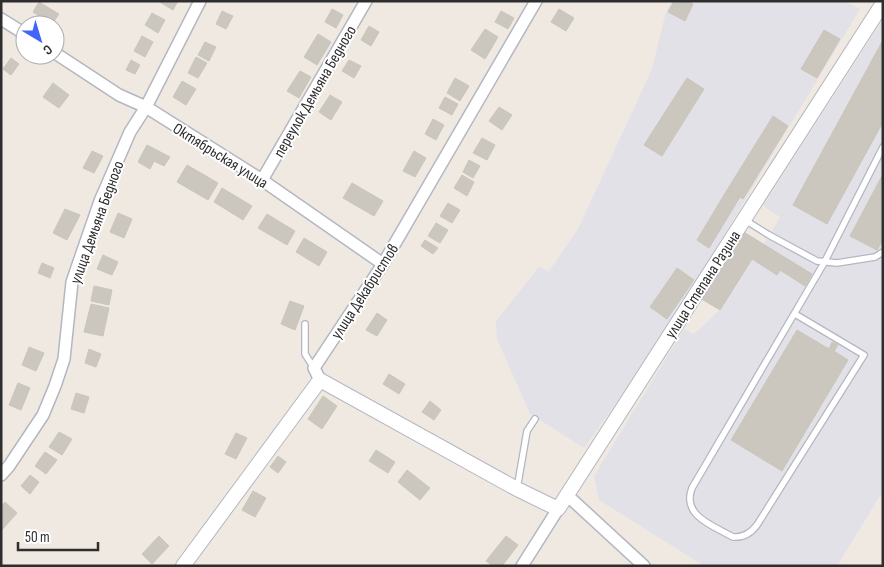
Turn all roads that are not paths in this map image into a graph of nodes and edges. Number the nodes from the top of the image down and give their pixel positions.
1 (200, 1) edge
2 (366, 1) edge
3 (536, 1) edge
4 (883, 3) edge
5 (1, 19) edge
6 (15, 28) edge
7 (65, 60) edge
8 (146, 107) junction
9 (883, 147) edge
10 (262, 180) junction
11 (744, 219) junction
12 (883, 252) edge
13 (824, 262) junction
14 (384, 264) junction
15 (795, 314) junction
16 (305, 324) dead end
17 (317, 374) junction
18 (535, 419) dead end
19 (1, 475) edge
20 (517, 488) junction
21 (568, 496) junction
22 (558, 509) junction
23 (183, 566) edge
24 (522, 566) edge
25 (644, 566) edge

1 - 8 street, улица Демьяна Бедного
2 - 10 street, переулок Демьяна Бедного
3 - 14 street, улица Декабристов
4 - 11 street, улица Степана Разина
5 - 6 street
7 - 8 street, Октябрьская улица
8 - 10 street, Октябрьская улица
8 - 19 street, улица Демьяна Бедного
9 - 13 lane
10 - 14 street, Октябрьская улица
11 - 13 lane
11 - 21 street, улица Степана Разина
12 - 13 lane
13 - 15 lane
14 - 17 street, улица Декабристов
15 - 15 lane
16 - 17 lane
17 - 20 street
17 - 23 street, улица Декабристов
18 - 20 lane
20 - 22 street
21 - 22 street, улица Степана Разина
21 - 25 street
22 - 24 street, улица Степана Разина

